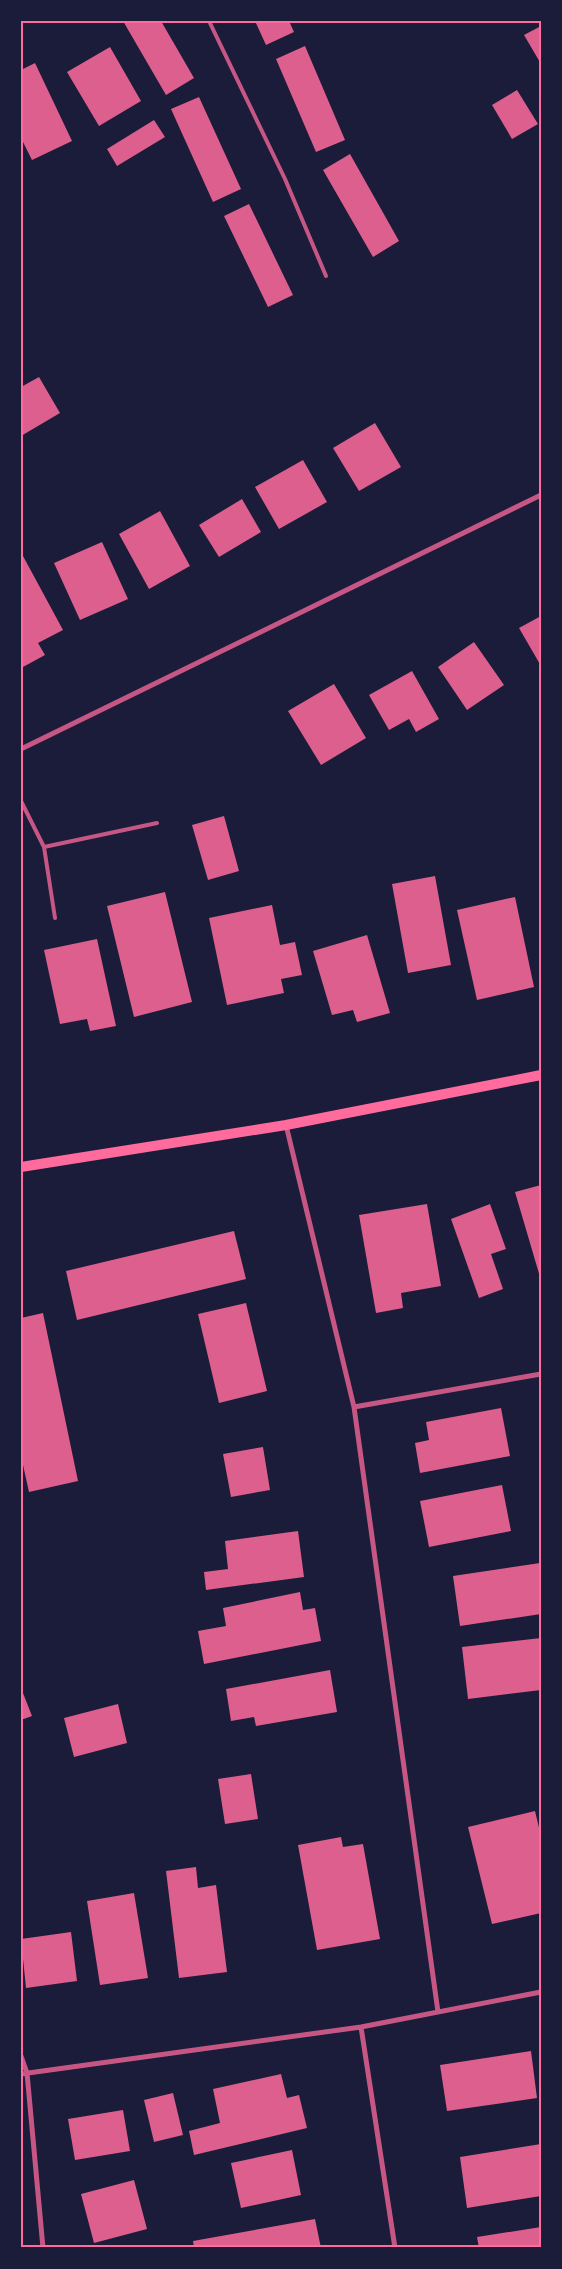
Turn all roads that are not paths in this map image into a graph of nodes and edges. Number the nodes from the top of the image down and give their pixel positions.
1 (209, 21) edge
2 (326, 276) dead end
3 (541, 496) edge
4 (21, 749) edge
5 (21, 801) edge
6 (157, 823) dead end
7 (44, 847) junction
8 (55, 918) dead end
9 (541, 1075) edge
10 (286, 1125) junction
11 (21, 1167) edge
12 (541, 1374) edge
13 (354, 1407) junction
14 (541, 1992) edge
15 (438, 2012) junction
16 (362, 2027) junction
17 (21, 2056) edge
18 (24, 2073) edge
19 (43, 2248) edge
20 (395, 2248) edge

1 - 2 lane
3 - 4 street
5 - 7 lane
6 - 7 lane
7 - 8 lane
9 - 10 main road
10 - 11 main road
10 - 13 street
12 - 13 street
13 - 15 street
14 - 15 street
15 - 16 street
16 - 18 street
16 - 20 street
17 - 18 street
18 - 19 street

